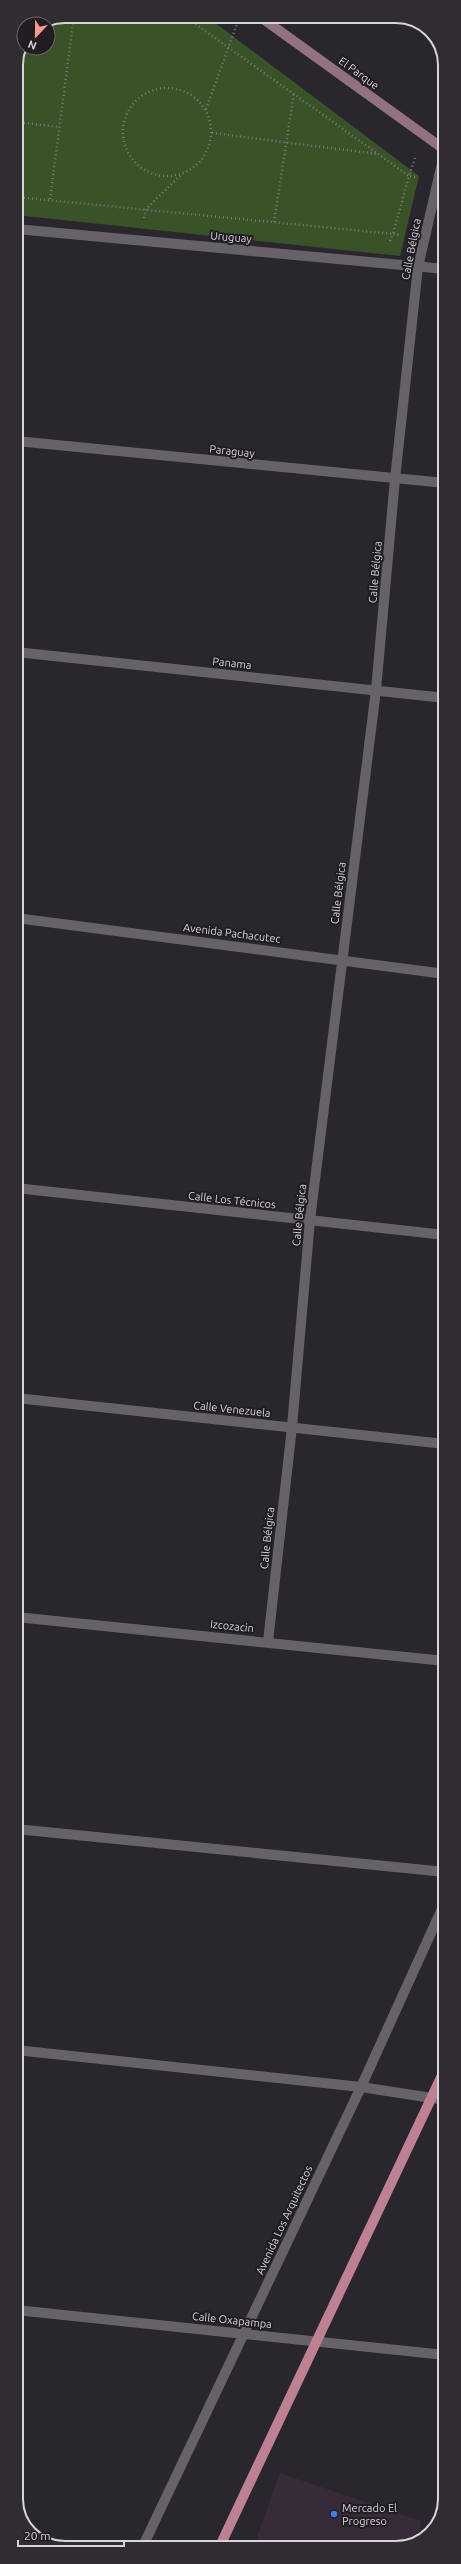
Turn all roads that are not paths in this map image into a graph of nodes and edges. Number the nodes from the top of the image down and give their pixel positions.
1 (276, 23) edge
2 (438, 145) edge
3 (438, 180) edge
4 (23, 230) edge
5 (418, 267) junction
6 (438, 268) edge
7 (23, 442) edge
8 (395, 479) junction
9 (438, 482) edge
10 (23, 653) edge
11 (376, 690) junction
12 (438, 697) edge
13 (23, 919) edge
14 (342, 959) junction
15 (438, 973) edge
16 (23, 1189) edge
17 (310, 1220) junction
18 (438, 1234) edge
19 (23, 1399) edge
20 (292, 1427) junction
21 (438, 1443) edge
22 (23, 1618) edge
23 (268, 1642) junction
24 (438, 1660) edge
25 (23, 1830) edge
26 (438, 1871) edge
27 (438, 1917) edge
28 (23, 2051) edge
29 (438, 2084) edge
30 (361, 2087) junction
31 (431, 2099) junction
32 (438, 2100) edge
33 (23, 2311) edge
34 (244, 2333) junction
35 (315, 2341) junction
36 (438, 2354) edge
37 (145, 2541) edge
38 (222, 2541) edge

1 - 2 main road, El Parque
3 - 5 street, Calle Bélgica
4 - 5 street, Uruguay
5 - 6 street, Uruguay
5 - 8 street, Calle Bélgica
7 - 8 street, Paraguay
8 - 9 street, Paraguay
8 - 11 street, Calle Bélgica
10 - 11 street, Panama
11 - 12 street, Panama
11 - 14 street, Calle Bélgica
13 - 14 street, Avenida Pachacutec
14 - 15 street, Avenida Pachacutec
14 - 17 street, Calle Bélgica
16 - 17 street, Calle Los Técnicos
17 - 18 street, Calle Los Técnicos
17 - 20 street, Calle Bélgica
19 - 20 street, Calle Venezuela
20 - 21 street, Calle Venezuela
20 - 23 street, Calle Bélgica
22 - 23 street, Izcozacin
23 - 24 street, Izcozacin
25 - 26 street
27 - 30 street, Avenida Los Arquitectos
28 - 30 street
29 - 31 main road
30 - 31 street
30 - 34 street, Avenida Los Arquitectos
31 - 32 street
31 - 35 main road
33 - 34 street, Calle Oxapampa
34 - 35 street, Calle Oxapampa
34 - 37 street, Avenida Los Arquitectos
35 - 36 street, Calle Oxapampa
35 - 38 main road

